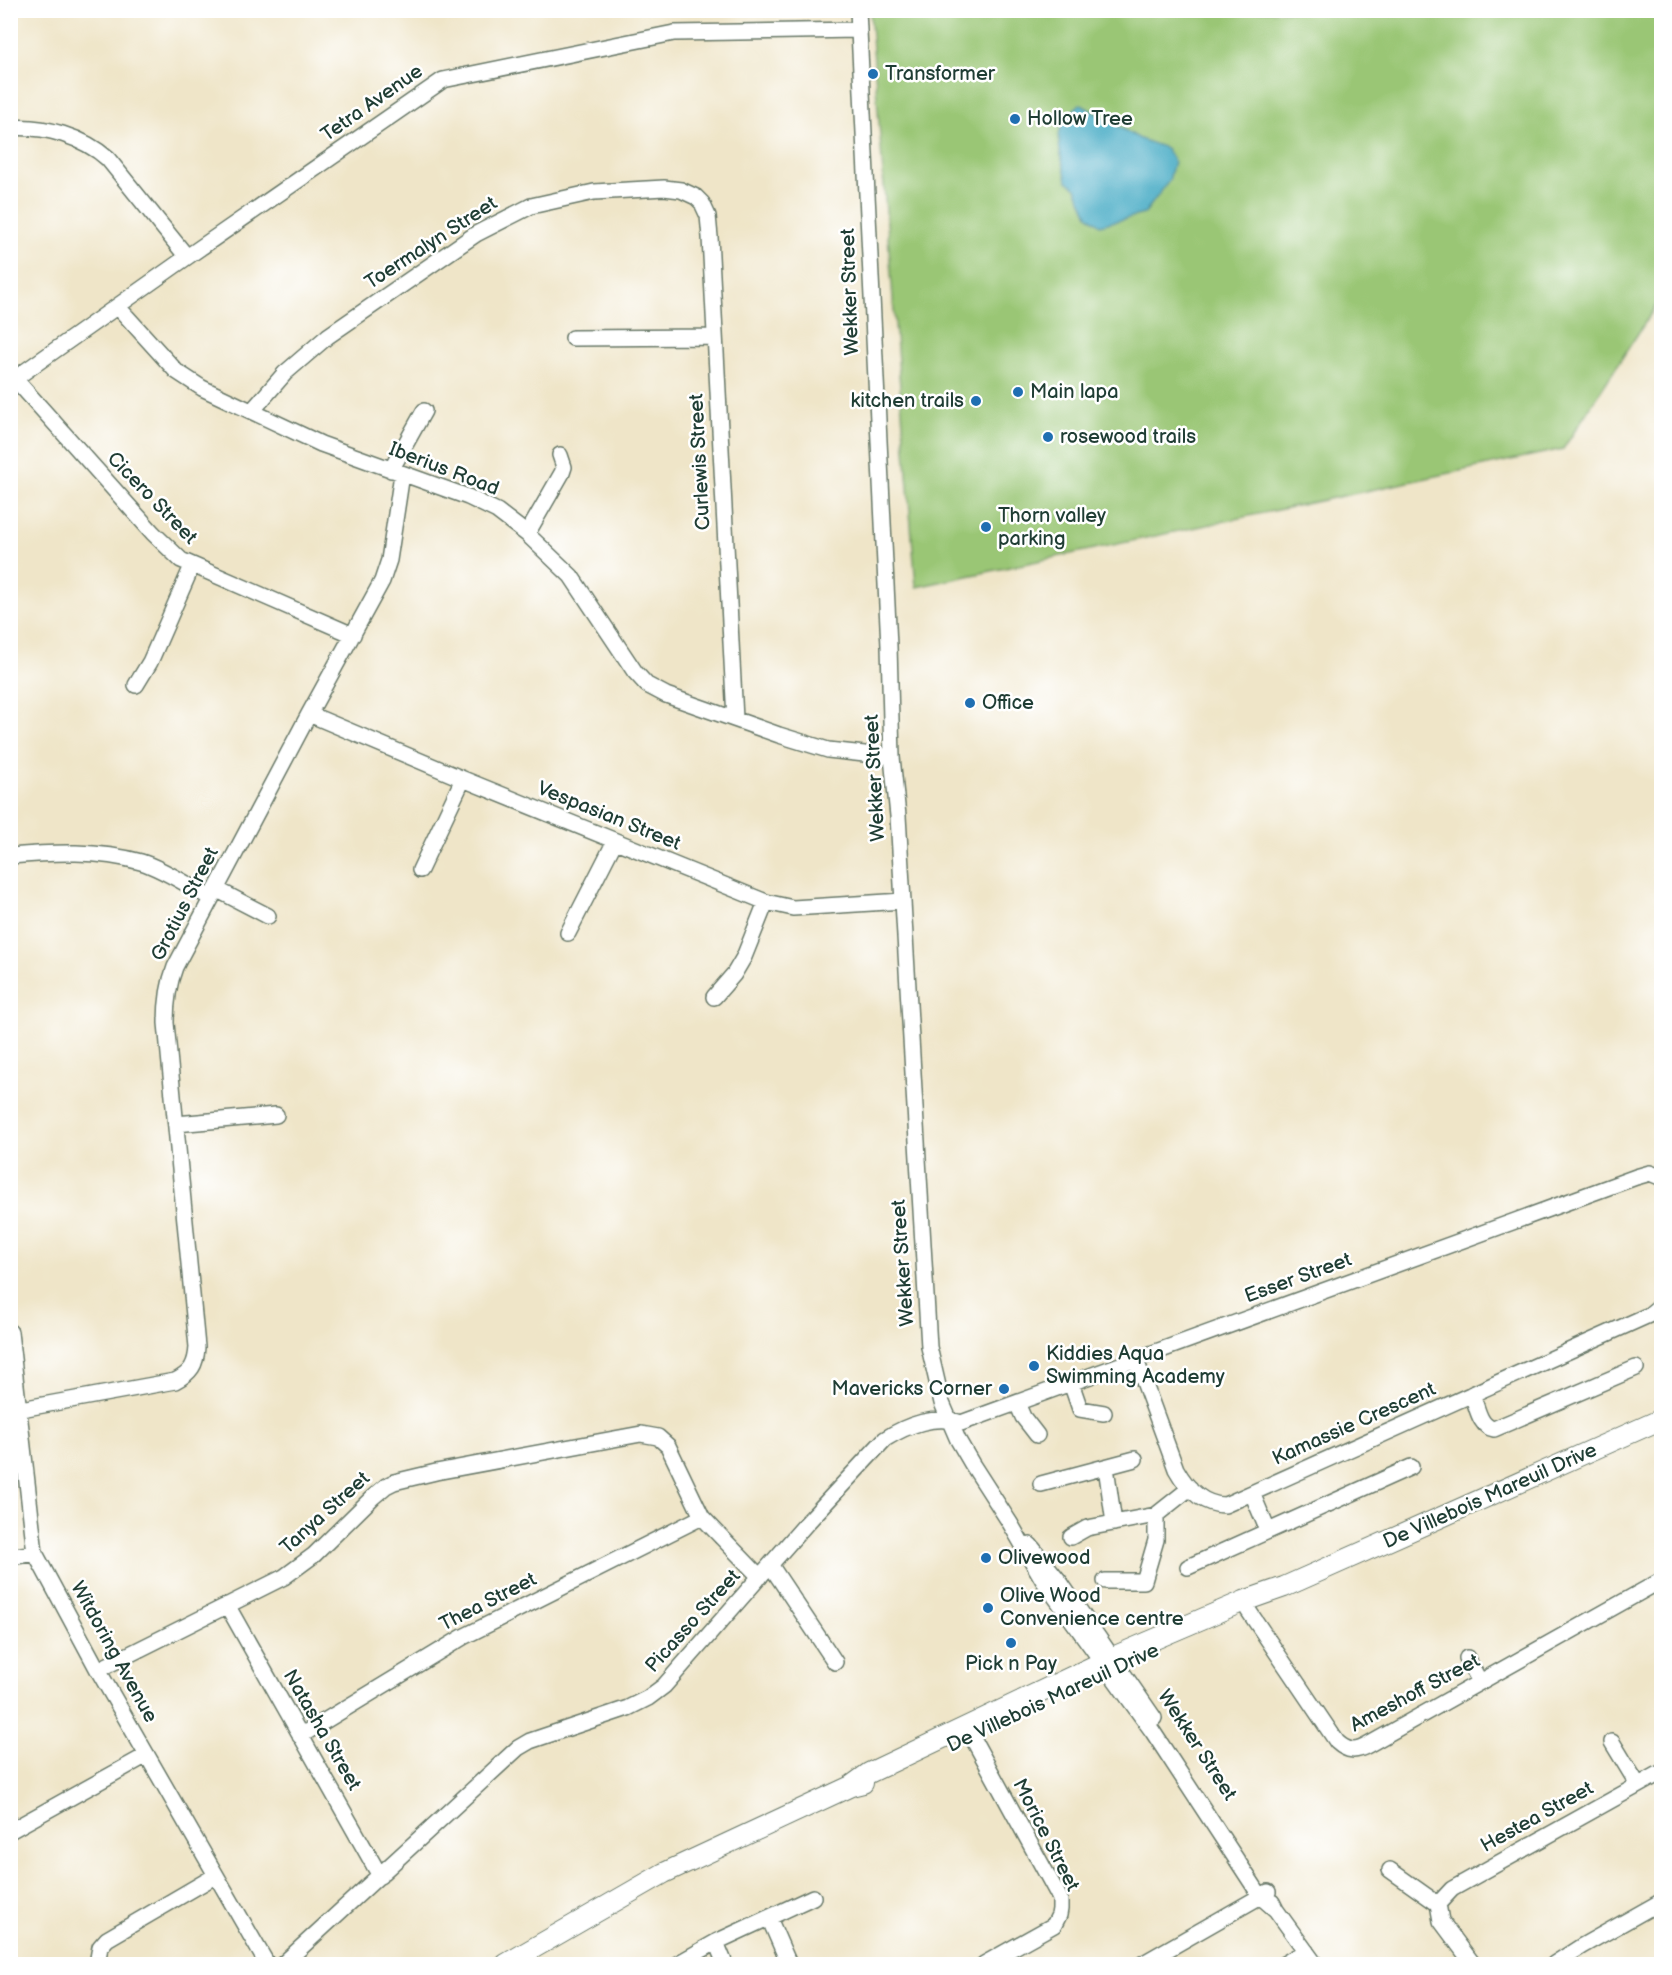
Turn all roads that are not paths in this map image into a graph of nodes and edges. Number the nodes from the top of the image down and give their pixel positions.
1 (858, 10) edge
2 (858, 30) junction
3 (10, 128) edge
4 (702, 203) joint
5 (187, 257) junction
6 (118, 307) junction
7 (714, 337) junction
8 (573, 338) dead end
9 (13, 381) edge
10 (252, 411) junction
11 (424, 411) dead end
12 (560, 455) dead end
13 (396, 472) junction
14 (527, 534) junction
15 (192, 566) junction
16 (353, 635) junction
17 (136, 685) dead end
18 (309, 714) junction
19 (735, 719) junction
20 (892, 758) junction
21 (463, 779) junction
22 (615, 841) junction
23 (10, 856) edge
24 (420, 870) dead end
25 (214, 893) junction
26 (903, 900) junction
27 (766, 902) junction
28 (268, 916) dead end
29 (568, 933) dead end
30 (714, 997) dead end
31 (272, 1118) dead end
32 (176, 1128) junction
33 (1662, 1178) edge
34 (1662, 1304) edge
35 (10, 1332) edge
36 (1136, 1360) junction
37 (1636, 1368) dead end
38 (1071, 1383) junction
39 (1472, 1394) junction
40 (1017, 1403) junction
41 (15, 1410) edge
42 (1104, 1413) dead end
43 (1662, 1419) edge
44 (948, 1420) junction
45 (1036, 1435) dead end
46 (1135, 1459) dead end
47 (1107, 1467) junction
48 (1411, 1467) dead end
49 (1041, 1484) dead end
50 (1191, 1488) junction
51 (1252, 1493) junction
52 (1156, 1515) junction
53 (702, 1517) junction
54 (1114, 1523) junction
55 (1268, 1531) junction
56 (1071, 1537) dead end
57 (35, 1553) junction
58 (10, 1557) edge
59 (1188, 1567) dead end
60 (765, 1572) junction
61 (1662, 1580) edge
62 (1105, 1581) dead end
63 (227, 1605) junction
64 (1246, 1605) junction
65 (1467, 1658) dead end
66 (836, 1662) dead end
67 (1111, 1665) junction
68 (98, 1670) junction
69 (1480, 1682) junction
70 (968, 1731) junction
71 (300, 1736) junction
72 (1612, 1742) dead end
73 (147, 1755) junction
74 (1662, 1772) edge
75 (1638, 1785) junction
76 (10, 1832) edge
77 (1390, 1870) dead end
78 (215, 1876) junction
79 (380, 1876) junction
80 (1265, 1894) junction
81 (813, 1897) dead end
82 (1662, 1901) edge
83 (1438, 1904) junction
84 (769, 1918) junction
85 (716, 1942) junction
86 (1306, 1951) junction
87 (97, 1965) edge
88 (267, 1965) edge
89 (283, 1965) edge
90 (506, 1965) edge
91 (677, 1965) edge
92 (725, 1965) edge
93 (789, 1965) edge
94 (984, 1965) edge
95 (1142, 1965) edge
96 (1284, 1965) edge
97 (1315, 1965) edge
98 (1473, 1965) edge
99 (1554, 1965) edge

1 - 2 street, Wekker Street
2 - 5 street, Tetra Avenue
2 - 20 street, Wekker Street
3 - 5 street
4 - 7 street, Curlewis Street
4 - 10 street, Toermalyn Street
5 - 6 street, Tetra Avenue
6 - 9 street, Tetra Avenue
6 - 10 street, Iberius Road
7 - 8 street
7 - 19 street, Curlewis Street
9 - 15 street, Cicero Street
10 - 13 street, Iberius Road
11 - 13 street, Grotius Street
12 - 14 street
13 - 14 street, Iberius Road
13 - 16 street, Grotius Street
14 - 19 street, Iberius Road
15 - 16 street, Cicero Street
15 - 17 street
16 - 18 street, Grotius Street
18 - 21 street, Vespasian Street
18 - 25 street, Grotius Street
19 - 20 street, Iberius Road
20 - 26 street, Wekker Street
21 - 22 street, Vespasian Street
21 - 24 street
22 - 27 street, Vespasian Street
22 - 29 street
23 - 25 street
25 - 28 street
25 - 32 street, Grotius Street
26 - 27 street, Vespasian Street
26 - 44 street, Wekker Street
27 - 30 street
31 - 32 street
32 - 41 street, Grotius Street
33 - 36 street, Esser Street
34 - 39 street, Kamassie Crescent
35 - 41 street, Witdoring Avenue
36 - 38 street, Esser Street
36 - 50 street, Kamassie Crescent
37 - 39 street
38 - 40 street, Esser Street
38 - 42 street
39 - 51 street, Kamassie Crescent
40 - 44 street, Esser Street
40 - 45 street
41 - 57 street, Witdoring Avenue
43 - 64 main road, De Villebois Mareuil Drive
44 - 60 street, Picasso Street
44 - 67 street, Wekker Street
46 - 47 street
47 - 49 street
47 - 54 street
48 - 55 street
50 - 51 street, Kamassie Crescent
50 - 52 street
51 - 55 street
52 - 54 street
52 - 62 street
53 - 60 street, Tanya Street
53 - 63 street, Tanya Street
53 - 71 street, Thea Street
54 - 56 street
55 - 59 street
57 - 58 street
57 - 68 street, Witdoring Avenue
60 - 66 street, Tanya Street
60 - 79 street, Picasso Street
61 - 69 street, Ameshoff Street
63 - 68 street, Tanya Street
63 - 71 street, Natasha Street
64 - 67 main road, De Villebois Mareuil Drive
64 - 69 street, Ameshoff Street
65 - 69 street
67 - 70 main road, De Villebois Mareuil Drive
67 - 80 street, Wekker Street
68 - 73 street, Witdoring Avenue
70 - 90 main road, De Villebois Mareuil Drive
70 - 94 street, Morice Street
71 - 79 street, Natasha Street
72 - 75 street
73 - 76 street
73 - 78 street, Witdoring Avenue
74 - 75 street, Hestea Street
75 - 83 street, Hestea Street
77 - 83 street
78 - 87 street
78 - 88 street, Witdoring Avenue
79 - 89 street, Picasso Street
80 - 86 street, Wekker Street
80 - 95 street
81 - 84 street
82 - 99 street
83 - 98 street
84 - 85 street
84 - 93 street
85 - 91 street
85 - 92 street
86 - 96 street
86 - 97 street, Wekker Street

